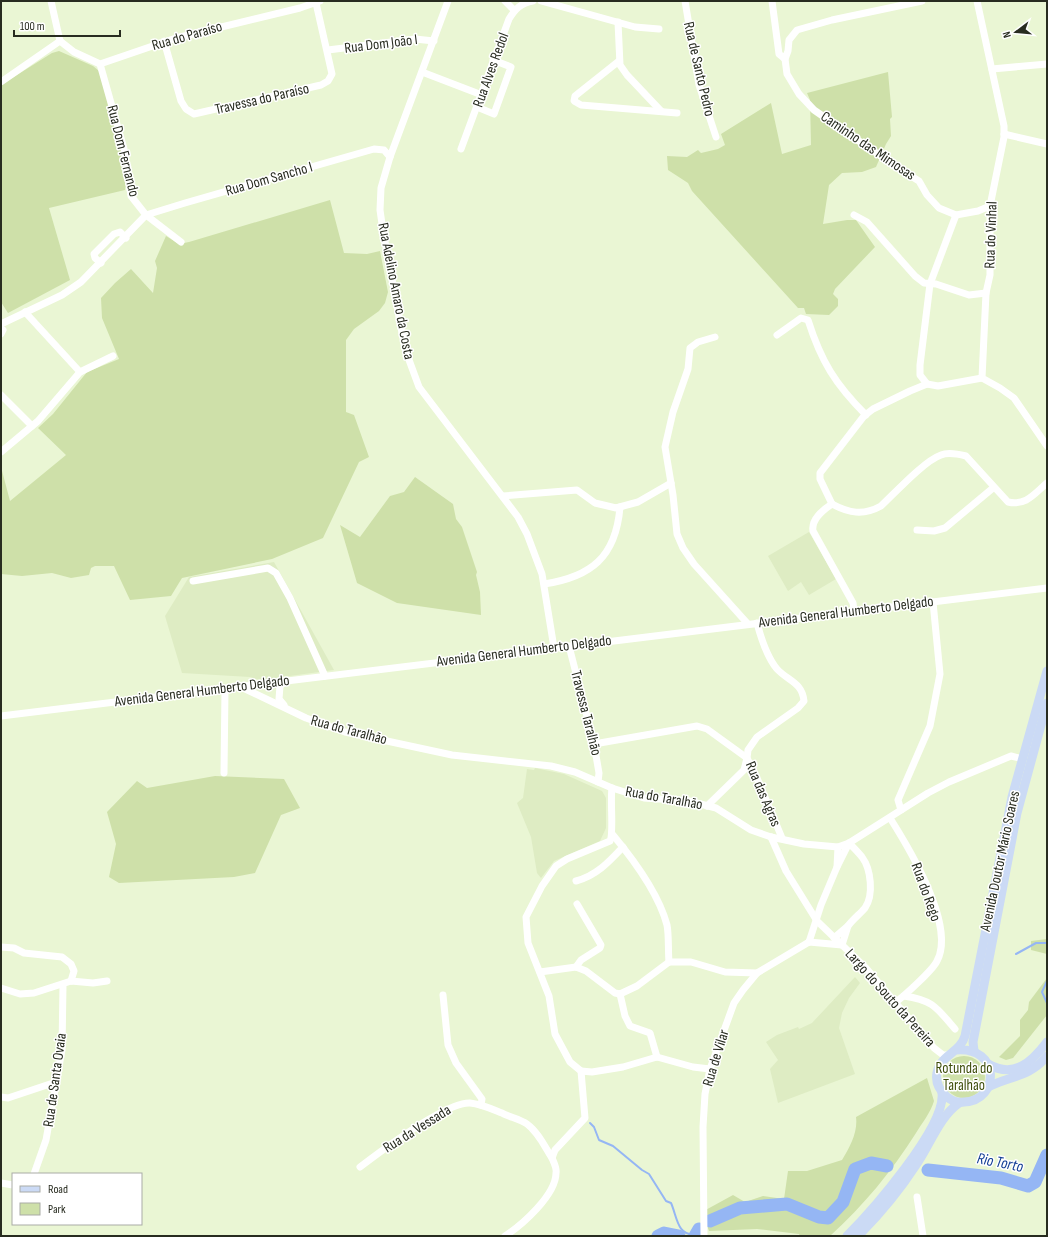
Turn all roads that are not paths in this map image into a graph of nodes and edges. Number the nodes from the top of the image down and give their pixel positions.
1 (51, 1) edge
2 (448, 1) edge
3 (505, 1) edge
4 (533, 1) edge
5 (541, 1) edge
6 (685, 1) edge
7 (772, 1) edge
8 (922, 1) edge
9 (978, 1) edge
10 (318, 2) edge
11 (514, 10) junction
12 (618, 22) junction
13 (659, 29) dead end
14 (434, 41) junction
15 (60, 42) junction
16 (164, 42) junction
17 (328, 50) junction
18 (785, 59) junction
19 (493, 60) junction
20 (619, 61) junction
21 (100, 64) junction
22 (1047, 64) edge
23 (992, 69) junction
24 (422, 72) junction
25 (1, 82) edge
26 (482, 94) junction
27 (477, 107) junction
28 (661, 111) junction
29 (677, 114) dead end
30 (1004, 134) junction
31 (716, 136) dead end
32 (1047, 144) edge
33 (461, 150) dead end
34 (390, 157) junction
35 (990, 206) junction
36 (956, 214) junction
37 (146, 215) junction
38 (854, 215) dead end
39 (126, 238) junction
40 (181, 242) dead end
41 (101, 263) junction
42 (930, 284) junction
43 (986, 293) junction
44 (25, 312) junction
45 (1, 324) edge
46 (1, 329) edge
47 (1, 334) edge
48 (777, 335) dead end
49 (715, 337) dead end
50 (113, 356) dead end
51 (80, 372) junction
52 (982, 378) junction
53 (927, 384) junction
54 (1, 395) edge
55 (866, 415) junction
56 (32, 426) junction
57 (1047, 446) edge
58 (1, 452) edge
59 (671, 483) junction
60 (1047, 483) edge
61 (993, 488) junction
62 (503, 496) junction
63 (832, 504) junction
64 (620, 507) junction
65 (917, 530) dead end
66 (193, 581) dead end
67 (544, 584) junction
68 (1047, 588) edge
69 (933, 602) junction
70 (854, 611) junction
71 (757, 623) junction
72 (748, 624) junction
73 (569, 646) junction
74 (554, 648) junction
75 (1047, 671) edge
76 (325, 676) junction
77 (286, 681) junction
78 (241, 687) junction
79 (225, 689) junction
80 (1047, 703) edge
81 (287, 708) junction
82 (1, 716) edge
83 (1044, 726) edge
84 (594, 744) junction
85 (747, 758) junction
86 (1023, 759) junction
87 (224, 773) dead end
88 (598, 782) junction
89 (612, 788) junction
90 (707, 806) junction
91 (901, 810) junction
92 (890, 818) junction
93 (613, 835) junction
94 (770, 837) junction
95 (782, 838) junction
96 (849, 843) junction
97 (623, 847) junction
98 (838, 847) junction
99 (837, 867) junction
100 (576, 881) dead end
101 (577, 904) dead end
102 (817, 921) junction
103 (848, 926) junction
104 (834, 938) junction
105 (809, 942) junction
106 (842, 945) junction
107 (1, 947) edge
108 (669, 962) junction
109 (576, 967) junction
110 (540, 972) junction
111 (757, 973) junction
112 (71, 981) junction
113 (107, 981) dead end
114 (63, 984) junction
115 (1, 988) edge
116 (620, 994) junction
117 (444, 995) dead end
118 (904, 996) junction
119 (896, 1002) junction
120 (955, 1029) dead end
121 (1047, 1042) edge
122 (956, 1050) junction
123 (937, 1051) junction
124 (974, 1051) junction
125 (947, 1055) junction
126 (1047, 1056) edge
127 (657, 1057) junction
128 (940, 1063) junction
129 (988, 1064) junction
130 (710, 1069) junction
131 (581, 1071) junction
132 (56, 1082) junction
133 (988, 1087) junction
134 (942, 1093) junction
135 (1, 1097) edge
136 (959, 1103) junction
137 (481, 1105) junction
138 (552, 1158) junction
139 (360, 1167) dead end
140 (34, 1173) edge
141 (1, 1184) edge
142 (12, 1185) edge
143 (917, 1197) dead end
144 (505, 1236) edge
145 (704, 1236) edge
146 (847, 1236) edge
147 (858, 1236) edge
148 (923, 1236) edge

1 - 15 street
2 - 14 street, Rua Adelino Amaro da Costa
3 - 11 street
4 - 11 street
5 - 12 street
6 - 31 street, Rua de Santo Pedro
7 - 18 street
8 - 18 street
9 - 23 street, Rua do Vinhal
10 - 16 street, Rua do Paraíso
10 - 17 street, Travessa do Paraíso
11 - 19 street, Rua Alves Redol
12 - 13 street
12 - 20 street
14 - 17 street, Rua Dom João I
14 - 24 street, Rua Adelino Amaro da Costa
15 - 21 street
15 - 25 street
16 - 17 street, Travessa do Paraíso
16 - 21 street, Rua do Paraíso
18 - 36 street, Caminho das Mimosas
19 - 26 street, Rua Alves Redol
19 - 27 street
20 - 28 street
20 - 28 street
21 - 37 street, Rua Dom Fernando
22 - 23 street
23 - 30 street, Rua do Vinhal
24 - 26 street
24 - 34 street, Rua Adelino Amaro da Costa
26 - 27 street, Rua Alves Redol
27 - 33 street, Rua Alves Redol
28 - 29 street
30 - 32 street
30 - 35 street, Rua do Vinhal
34 - 37 street, Rua Dom Sancho I
34 - 62 street, Rua Adelino Amaro da Costa
35 - 36 street, Caminho das Mimosas
35 - 43 street, Rua do Vinhal
36 - 42 street
37 - 39 street
37 - 40 street, Rua Dom Fernando
38 - 42 street
39 - 41 street
39 - 41 street
41 - 44 street
42 - 43 street
42 - 53 street
43 - 52 street, Rua do Vinhal
44 - 45 street
44 - 51 street
46 - 47 street
48 - 55 street
49 - 59 street
50 - 51 street
51 - 56 street
52 - 53 street
52 - 57 street
53 - 55 street
54 - 56 street
55 - 63 street
56 - 58 street
59 - 64 street
59 - 72 street
60 - 61 street
61 - 63 street
61 - 65 street
62 - 64 street
62 - 67 street, Rua Adelino Amaro da Costa
63 - 70 street
64 - 67 street
66 - 76 street
67 - 74 street, Rua Adelino Amaro da Costa
68 - 69 street, Avenida General Humberto Delgado
69 - 70 street, Avenida General Humberto Delgado
69 - 91 street
70 - 71 street, Avenida General Humberto Delgado
71 - 72 street, Avenida General Humberto Delgado
71 - 85 street, Rua das Agras
72 - 73 street, Avenida General Humberto Delgado
73 - 74 street, Avenida General Humberto Delgado
73 - 84 street, Travessa Taralhão
74 - 76 street, Avenida General Humberto Delgado
75 - 86 main road, Avenida Doutor Mário Soares
76 - 77 street, Avenida General Humberto Delgado
77 - 78 street, Avenida General Humberto Delgado
77 - 81 street
78 - 79 street, Avenida General Humberto Delgado
78 - 81 street, Rua do Taralhão
79 - 82 street, Avenida General Humberto Delgado
79 - 87 street
80 - 83 main road, Avenida Doutor Mário Soares
81 - 88 street, Rua do Taralhão
83 - 124 main road, Avenida Doutor Mário Soares
84 - 85 street
84 - 88 street, Travessa Taralhão
85 - 90 street
85 - 95 street, Rua das Agras
86 - 91 street, Rua do Taralhão
86 - 122 main road, Avenida Doutor Mário Soares
88 - 89 street, Rua do Taralhão
89 - 90 street, Rua do Taralhão
89 - 93 street
90 - 94 street, Rua do Taralhão
91 - 92 street, Rua do Taralhão
92 - 96 street, Rua do Taralhão
92 - 118 street, Rua do Rego
93 - 97 street
93 - 110 street
94 - 95 street, Rua do Taralhão
94 - 102 street, Largo do Souto da Pereira
95 - 98 street, Rua do Taralhão
96 - 98 street, Rua do Taralhão
96 - 99 street
96 - 103 street
97 - 100 street
97 - 108 street
98 - 99 street
99 - 102 street
101 - 109 street
102 - 104 street, Largo do Souto da Pereira
102 - 105 street
103 - 104 street
103 - 106 street
104 - 106 street, Largo do Souto da Pereira
105 - 106 street, Largo do Souto da Pereira
105 - 111 street, Rua de Vilar
106 - 119 street, Largo do Souto da Pereira
107 - 112 street
108 - 111 street
108 - 116 street
109 - 110 street
109 - 116 street
110 - 131 street
111 - 130 street, Rua de Vilar
112 - 113 street
112 - 114 street
114 - 115 street
114 - 132 street, Rua de Santa Ovaia
116 - 127 street
117 - 137 street
118 - 119 street, Rua do Rego
118 - 120 street
119 - 123 street, Largo do Souto da Pereira
121 - 129 main road
122 - 124 main road
122 - 125 main road
123 - 125 street, Largo do Souto da Pereira
123 - 128 street, Largo do Souto da Pereira
124 - 129 main road
125 - 128 main road
126 - 133 main road
127 - 130 street
127 - 131 street
128 - 134 main road
129 - 133 main road
130 - 145 street, Rua de Vilar
131 - 138 street
132 - 135 street
132 - 140 street, Rua de Santa Ovaia
133 - 136 main road
134 - 136 main road
134 - 146 main road
136 - 147 main road
137 - 138 street, Rua da Vessada
137 - 139 street, Rua da Vessada
138 - 144 street
141 - 142 street
143 - 148 street

